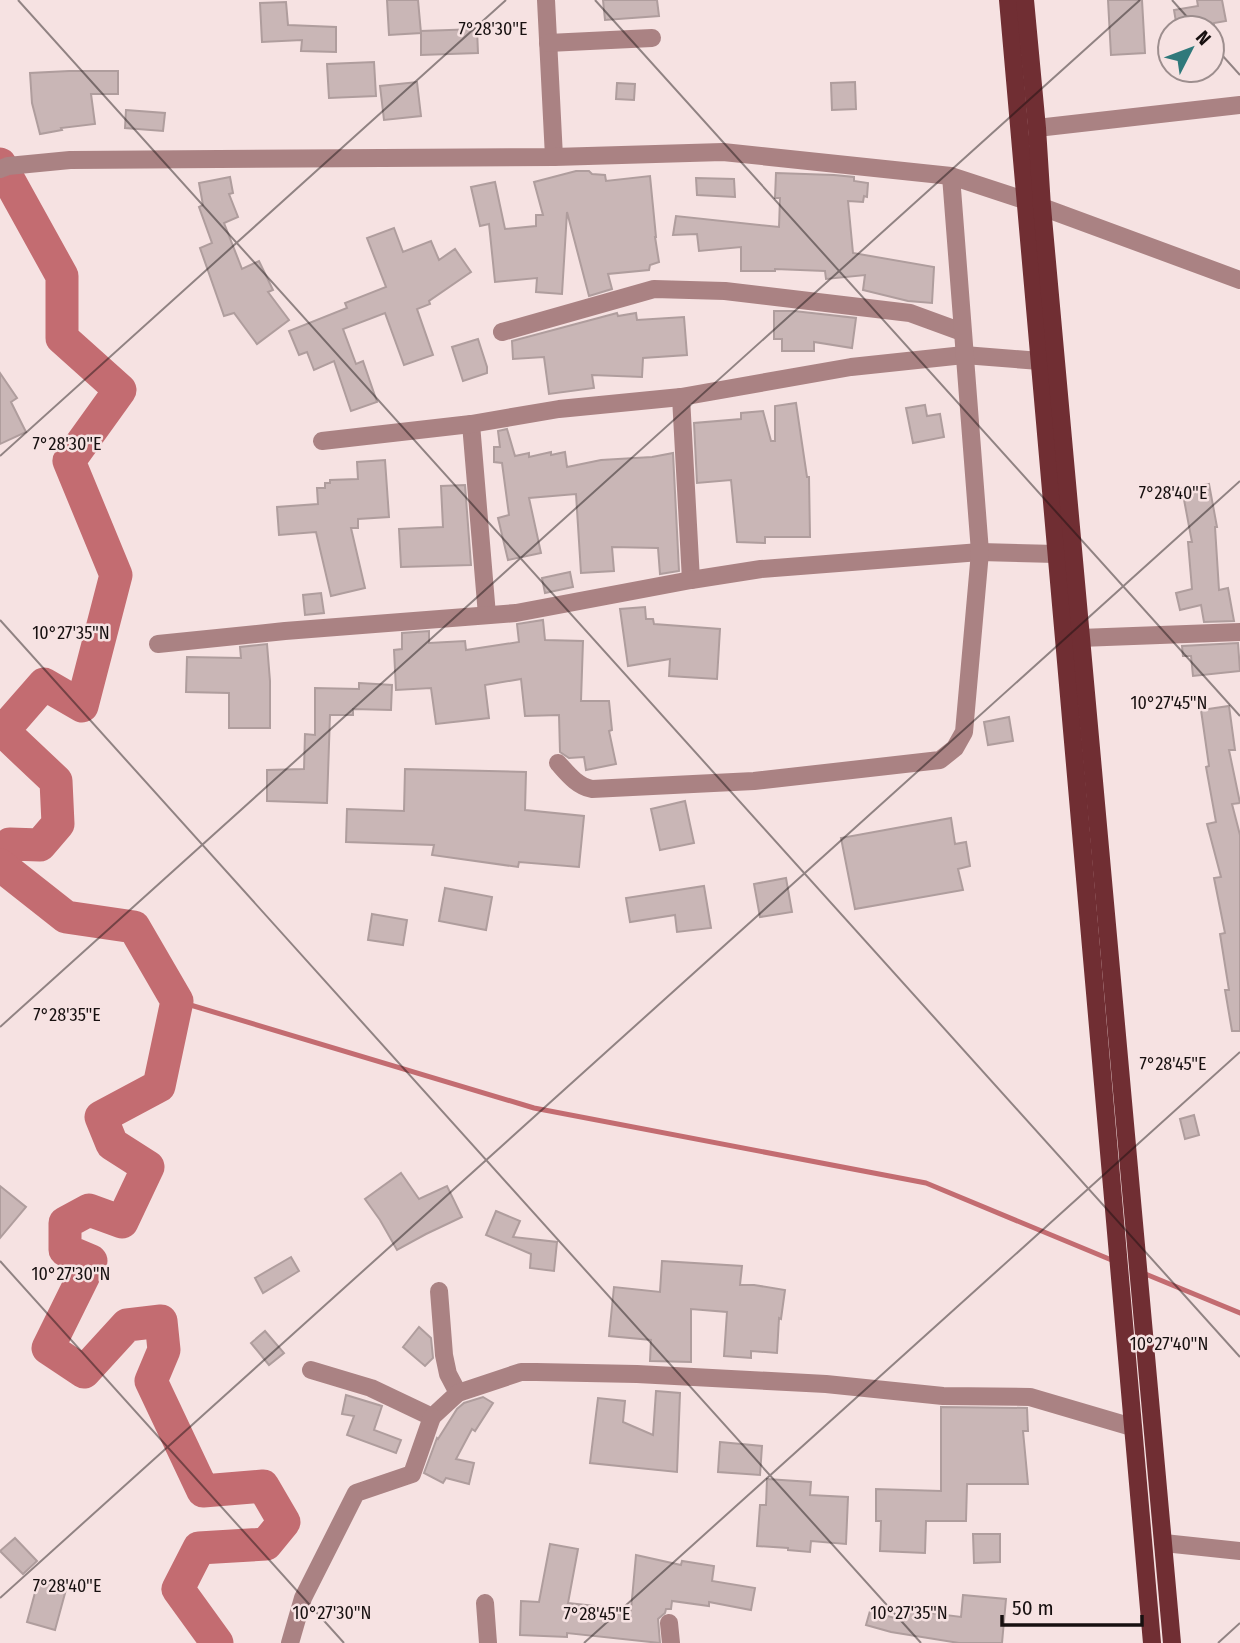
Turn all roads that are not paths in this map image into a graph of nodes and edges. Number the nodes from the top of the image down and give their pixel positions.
1 (546, 0) edge
2 (1008, 0) edge
3 (1025, 0) edge
4 (652, 38) dead end
5 (548, 43) junction
6 (1240, 105) edge
7 (1037, 128) junction
8 (554, 157) junction
9 (4, 168) edge
10 (951, 176) junction
11 (1034, 204) junction
12 (1240, 280) edge
13 (502, 332) dead end
14 (962, 332) junction
15 (964, 355) junction
16 (1040, 361) junction
17 (681, 397) junction
18 (471, 424) junction
19 (322, 441) dead end
20 (980, 552) junction
21 (1056, 554) junction
22 (691, 580) junction
23 (487, 615) junction
24 (1240, 632) edge
25 (1080, 638) junction
26 (158, 643) dead end
27 (558, 763) dead end
28 (439, 1291) dead end
29 (311, 1370) dead end
30 (458, 1393) junction
31 (432, 1417) junction
32 (1132, 1427) junction
33 (1164, 1543) junction
34 (1240, 1550) edge
35 (485, 1603) dead end
36 (669, 1623) dead end
37 (289, 1643) edge
38 (488, 1643) edge
39 (671, 1643) edge
40 (1152, 1643) edge
41 (1172, 1643) edge

1 - 5 street
2 - 11 main road
3 - 7 main road
4 - 5 street
5 - 8 street
6 - 7 street
7 - 11 main road
8 - 9 street
8 - 10 street
10 - 11 street
10 - 14 street
11 - 12 street
11 - 16 main road
11 - 25 main road
13 - 14 street
14 - 15 street
15 - 16 street
15 - 17 street
15 - 20 street
16 - 21 main road
17 - 18 street
17 - 22 street
18 - 19 street
18 - 23 street
20 - 21 street
20 - 22 street
20 - 27 street
21 - 32 main road
22 - 23 street
23 - 26 street
24 - 25 street
25 - 33 main road
28 - 30 street
29 - 31 street
30 - 31 street
30 - 32 street
31 - 37 street
32 - 40 main road
33 - 34 street
33 - 41 main road
35 - 38 street
36 - 39 street

